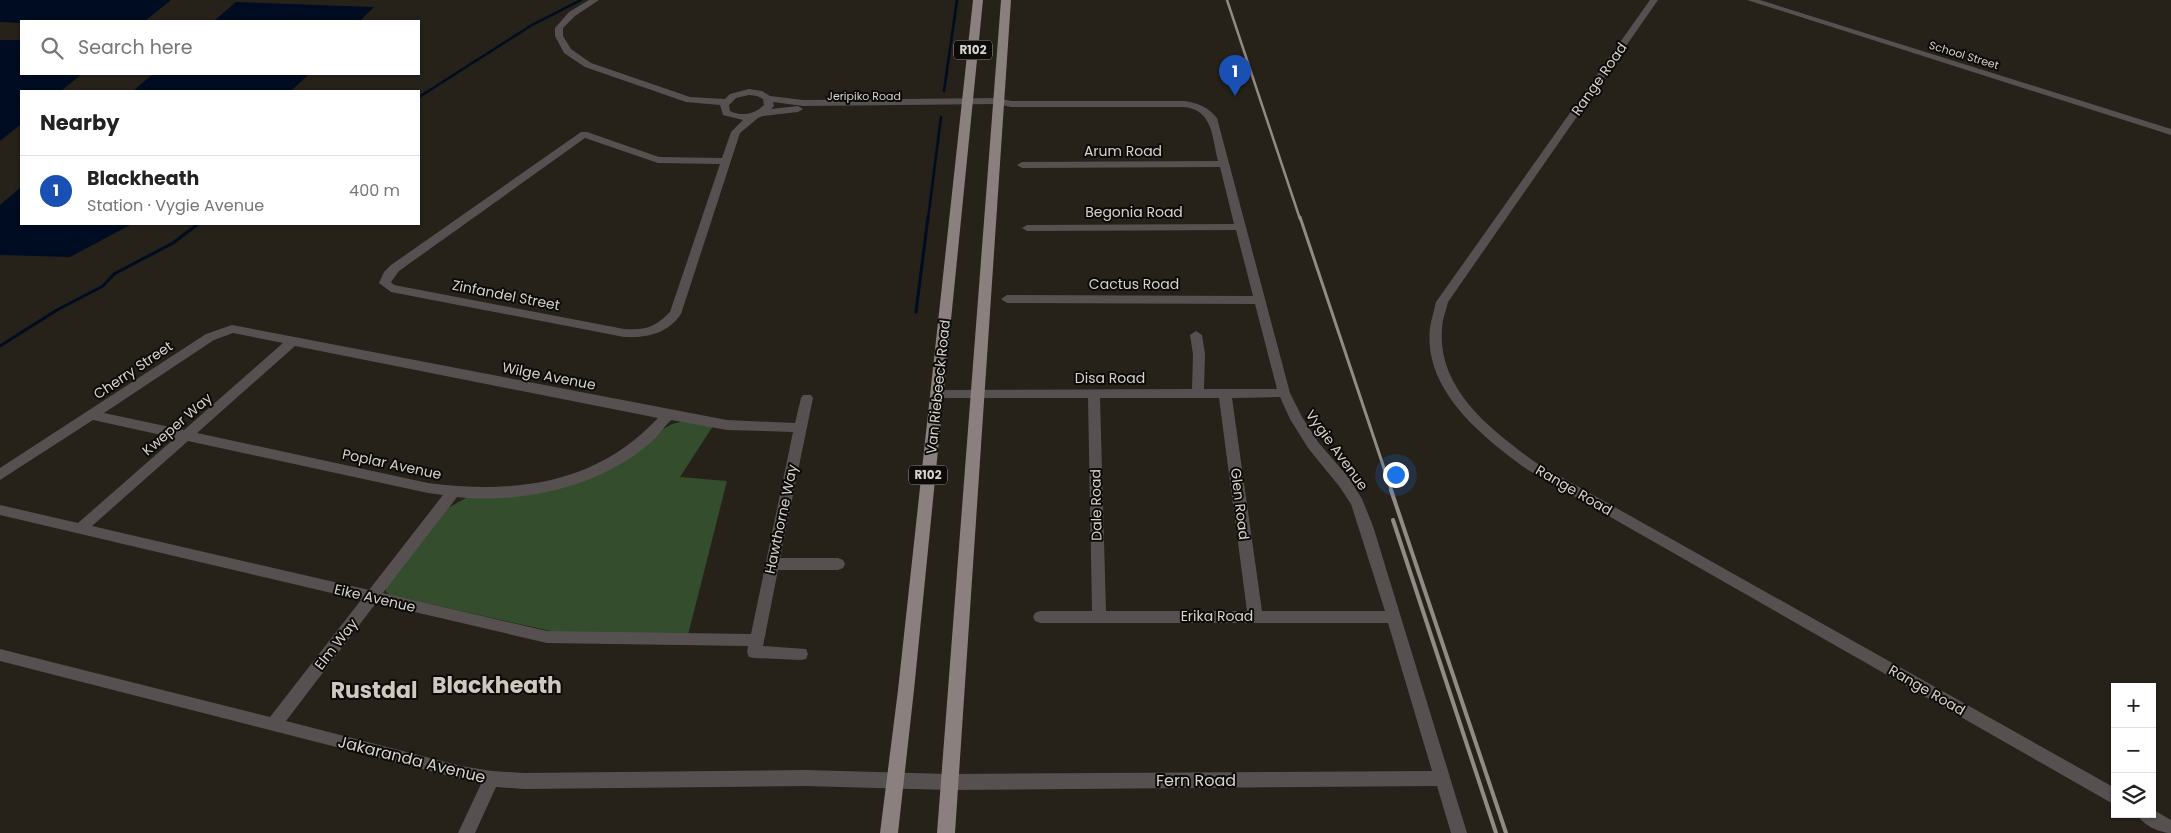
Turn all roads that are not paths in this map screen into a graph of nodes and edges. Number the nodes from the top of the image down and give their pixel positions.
1 (595, 0) edge
2 (978, 0) edge
3 (1006, 0) edge
4 (1654, 0) edge
5 (1751, 0) edge
6 (768, 98) junction
7 (725, 102) junction
8 (968, 104) junction
9 (1001, 104) junction
10 (758, 114) junction
11 (730, 115) junction
12 (736, 132) junction
13 (2171, 132) edge
14 (726, 161) junction
15 (1224, 164) junction
16 (1022, 165) dead end
17 (1240, 227) junction
18 (1027, 228) dead end
19 (1007, 299) dead end
20 (1260, 300) junction
21 (1196, 335) dead end
22 (294, 340) junction
23 (1198, 392) junction
24 (1094, 393) junction
25 (1225, 393) junction
26 (1284, 393) junction
27 (937, 394) junction
28 (978, 394) junction
29 (807, 398) dead end
30 (92, 415) junction
31 (668, 415) junction
32 (800, 428) junction
33 (188, 435) junction
34 (0, 475) edge
35 (453, 492) junction
36 (0, 510) edge
37 (80, 529) junction
38 (771, 564) junction
39 (838, 564) dead end
40 (372, 597) junction
41 (1099, 616) junction
42 (1255, 616) junction
43 (1040, 617) dead end
44 (1394, 617) junction
45 (755, 640) junction
46 (801, 654) dead end
47 (0, 655) edge
48 (274, 724) junction
49 (1442, 778) junction
50 (492, 779) junction
51 (895, 781) junction
52 (949, 782) junction
53 (2111, 795) edge
54 (2153, 818) edge
55 (2171, 829) edge
56 (466, 833) edge
57 (889, 833) edge
58 (946, 833) edge
59 (1459, 833) edge

1 - 7 street
2 - 8 main road, Van Riebeeck Road / R102
3 - 9 main road, R102
4 - 53 street, Range Road
5 - 13 street, School Street
6 - 7 street, Jeripiko Road
6 - 8 street, Jeripiko Road
6 - 10 street
7 - 11 street
8 - 9 street
8 - 10 street, Jeripiko Road
8 - 27 main road, Van Riebeeck Road / R102
9 - 15 street, Vygie Avenue
9 - 28 main road, R102
10 - 11 street, Jeripiko Road
10 - 12 street, Zinfandel Street
11 - 12 street
12 - 14 street, Zinfandel Street
14 - 14 street, Zinfandel Street
15 - 16 street, Arum Road
15 - 17 street, Vygie Avenue
17 - 18 street, Begonia Road
17 - 20 street, Vygie Avenue
19 - 20 street, Cactus Road
20 - 26 street, Vygie Avenue
21 - 23 street
22 - 30 street, Cherry Street
22 - 31 street, Wilge Avenue
22 - 33 street, Kweper Way
23 - 24 street, Disa Road
23 - 25 street, Disa Road
24 - 28 street, Disa Road
24 - 41 street, Dale Road
25 - 26 street, Disa Road
25 - 42 street, Glen Road
26 - 44 street, Vygie Avenue
27 - 28 street, Disa Road
27 - 51 main road, Van Riebeeck Road / R102
28 - 52 main road, R102
29 - 32 street, Hawthorne Way
30 - 33 street, Poplar Avenue
30 - 34 street, Cherry Street
31 - 32 street, Wilge Avenue
31 - 35 street, Poplar Avenue
32 - 38 street, Hawthorne Way
33 - 35 street, Poplar Avenue
33 - 37 street, Kweper Way
35 - 40 street, Elm Way
36 - 37 street, Eike Avenue
37 - 40 street, Eike Avenue
38 - 39 street
38 - 45 street, Hawthorne Way
40 - 45 street, Eike Avenue
40 - 48 street, Elm Way
41 - 42 street, Erika Road
41 - 43 street, Erika Road
42 - 44 street, Erika Road
44 - 49 street, Vygie Avenue
45 - 46 street
47 - 48 street, Jakaranda Avenue
48 - 50 street, Jakaranda Avenue
49 - 52 street, Fern Road
49 - 59 street, Vygie Avenue
50 - 51 street, Jakaranda Avenue
50 - 56 street
51 - 52 street, Fern Road
51 - 57 main road, Van Riebeeck Road / R102
52 - 58 main road, R102
54 - 55 street

